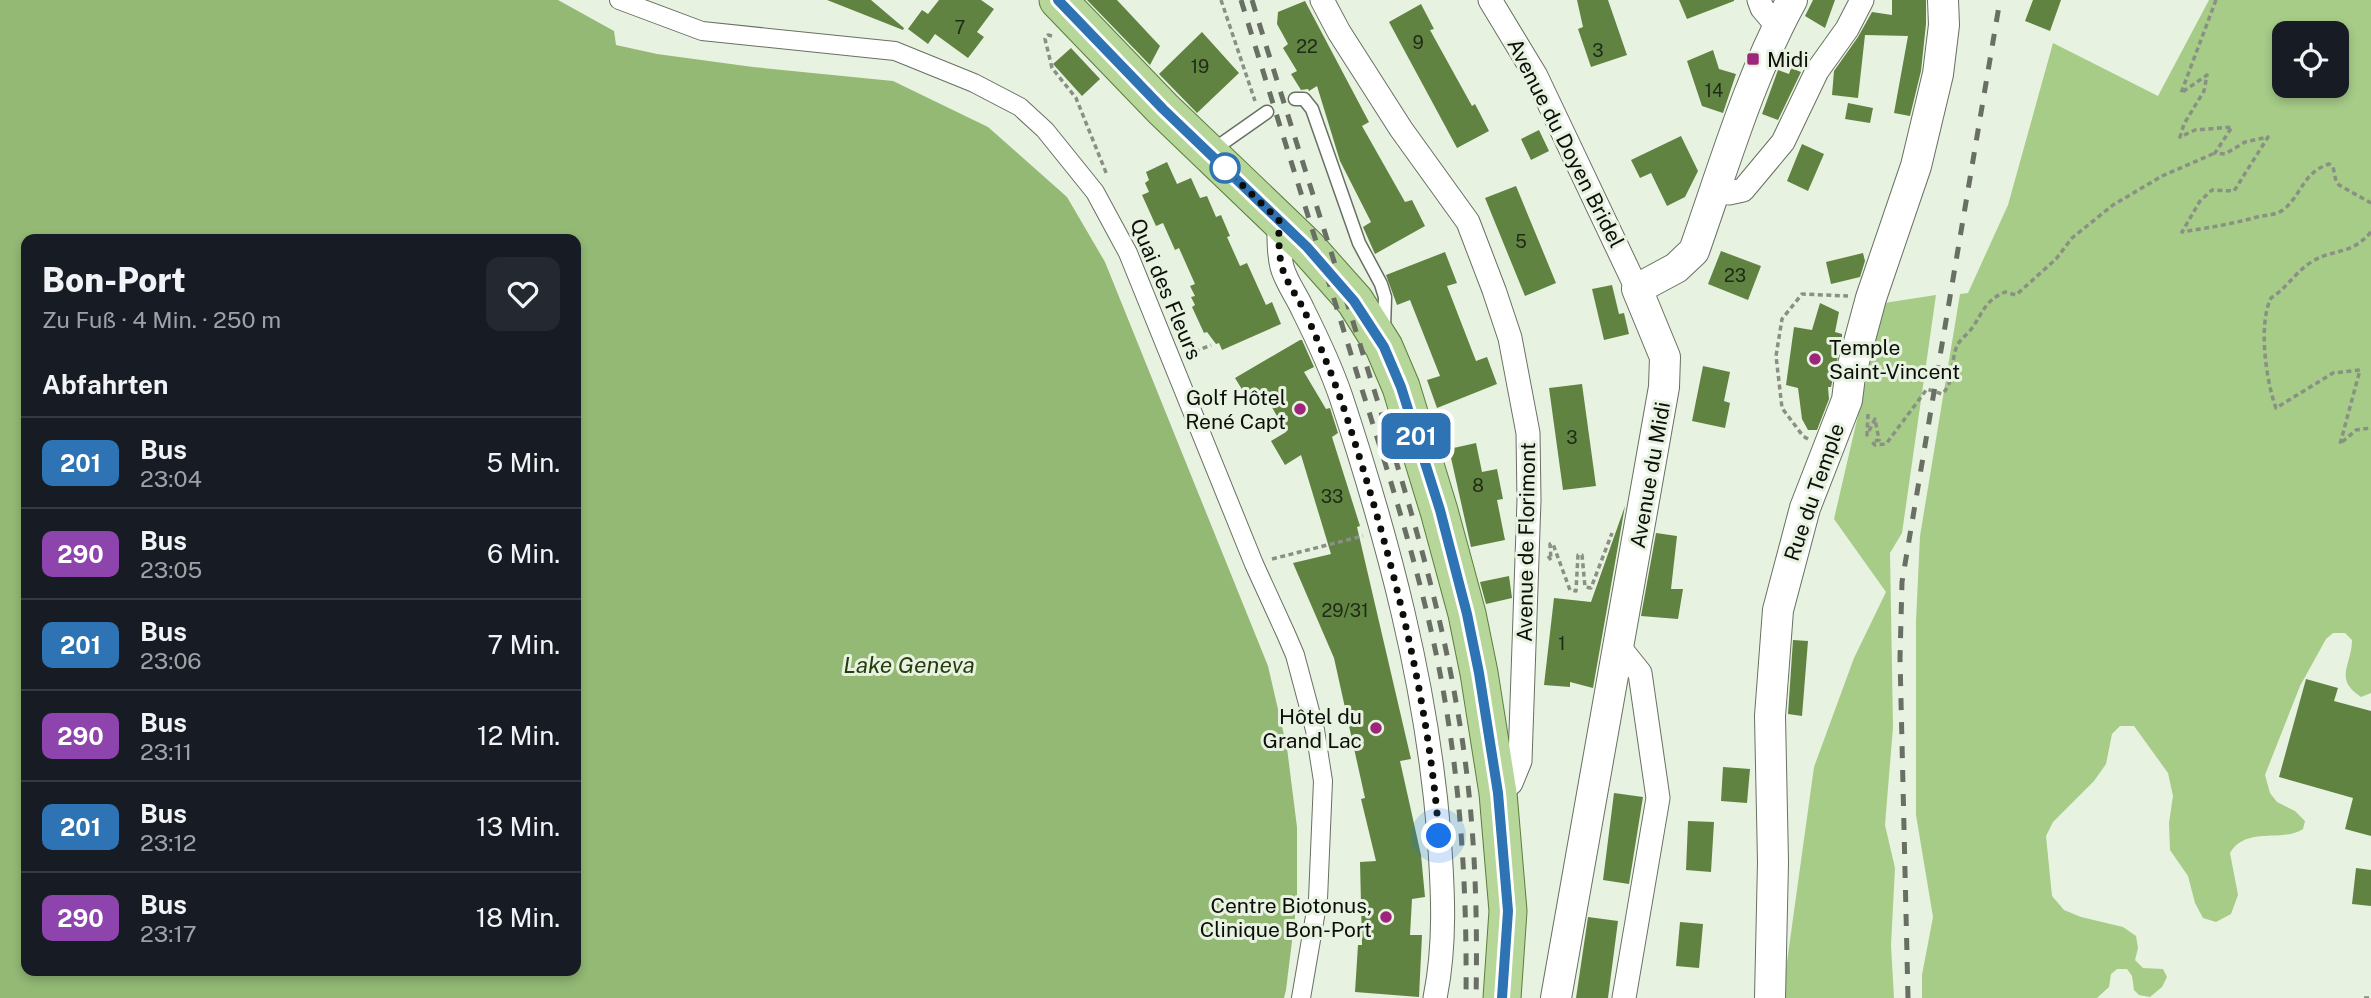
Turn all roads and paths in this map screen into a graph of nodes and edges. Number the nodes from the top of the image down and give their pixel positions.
1 (619, 0) edge
2 (1058, 0) edge
3 (1221, 0) edge
4 (1322, 0) edge
5 (1490, 0) edge
6 (1759, 0) edge
7 (1793, 0) edge
8 (1862, 0) edge
9 (1943, 0) edge
10 (2216, 0) edge
11 (1778, 27) junction
12 (1087, 30) junction
13 (1295, 99) dead end
14 (1263, 114) joint
15 (1209, 153) junction
16 (2214, 153) junction
17 (1111, 187) dead end
18 (1714, 191) junction
19 (2371, 203) edge
20 (1279, 220) junction
21 (2371, 232) edge
22 (1637, 289) junction
23 (1871, 298) junction
24 (1211, 345) dead end
25 (1384, 347) junction
26 (1172, 361) junction
27 (1860, 415) dead end
28 (2371, 428) edge
29 (1829, 444) junction
30 (1528, 529) junction
31 (1382, 531) junction
32 (1277, 557) dead end
33 (1591, 588) dead end
34 (1620, 648) junction
35 (1498, 793) junction
36 (1301, 998) edge
37 (1435, 998) edge
38 (1502, 998) edge
39 (1556, 998) edge
40 (1624, 998) edge
41 (1770, 998) edge

1 - 26 street, Quai des Fleurs
2 - 12 main road
3 - 14 path
4 - 30 street, Avenue de Florimont
5 - 22 street, Avenue du Doyen Bridel
6 - 11 street
7 - 11 street
8 - 18 street
9 - 23 street, Rue du Temple
10 - 16 path
11 - 18 street
12 - 15 main road
12 - 17 path
13 - 25 lane
14 - 15 lane
15 - 20 main road
16 - 19 path
16 - 27 path
18 - 22 street
20 - 25 main road
20 - 31 street
21 - 28 path
22 - 34 street, Avenue du Midi
23 - 29 street, Rue du Temple
23 - 29 path
24 - 26 path
25 - 35 main road
26 - 36 street, Quai des Fleurs
29 - 41 street, Rue du Temple
30 - 33 path
30 - 35 street, Avenue de Florimont
31 - 32 path
31 - 37 street
34 - 39 street, Avenue du Midi
34 - 40 street
35 - 38 main road

